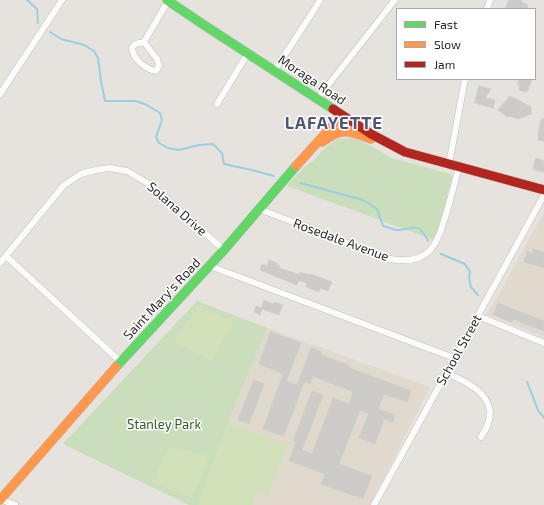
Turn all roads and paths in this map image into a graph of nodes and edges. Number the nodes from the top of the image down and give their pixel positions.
1 (62, 0) edge
2 (320, 0) edge
3 (395, 0) edge
4 (167, 1) edge
5 (144, 42) junction
6 (248, 53) junction
7 (275, 70) junction
8 (465, 80) edge
9 (0, 94) edge
10 (318, 98) junction
11 (217, 104) dead end
12 (342, 115) junction
13 (393, 147) junction
14 (306, 154) junction
15 (449, 164) junction
16 (459, 167) junction
17 (544, 190) edge
18 (544, 195) edge
19 (259, 209) junction
20 (224, 250) junction
21 (6, 256) junction
22 (0, 263) edge
23 (210, 266) junction
24 (478, 316) junction
25 (544, 343) edge
26 (454, 358) junction
27 (121, 362) junction
28 (446, 373) junction
29 (481, 437) dead end
30 (0, 500) edge
31 (15, 505) edge
32 (376, 505) edge

1 - 9 street
2 - 7 street
3 - 10 street
4 - 5 street
4 - 6 street, Moraga Road
5 - 5 street
6 - 7 street, Moraga Road
6 - 11 street
7 - 10 street, Moraga Road
8 - 15 street
10 - 12 street, Moraga Road
12 - 13 street, Moraga Road
12 - 14 street, Saint Mary's Road
13 - 14 street
13 - 15 street, Moraga Road
14 - 19 street, Saint Mary's Road
15 - 16 street, Moraga Road
16 - 17 street, Moraga Road
16 - 19 street, Rosedale Avenue
18 - 24 street, School Street
19 - 20 street, Saint Mary's Road
20 - 21 street, Solana Drive
20 - 23 street, Saint Mary's Road
21 - 22 street, Solana Drive
21 - 27 street
23 - 26 street
23 - 27 street, Saint Mary's Road
24 - 25 street
24 - 26 street, School Street
26 - 28 street, School Street
27 - 30 street, Saint Mary's Road
28 - 29 street
28 - 32 street, School Street
30 - 31 street

